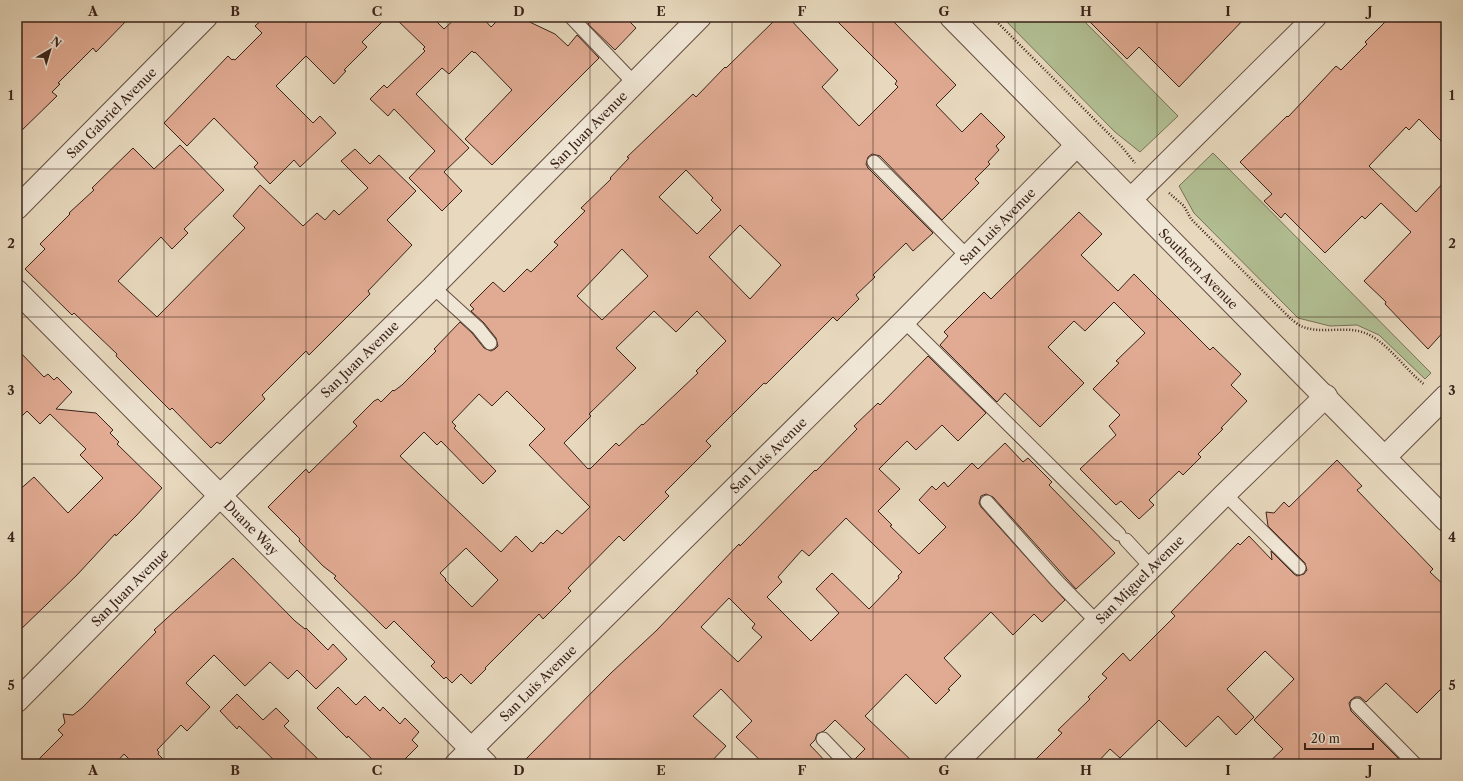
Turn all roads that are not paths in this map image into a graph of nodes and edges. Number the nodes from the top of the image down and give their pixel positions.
1 (206, 17) edge
2 (571, 17) edge
3 (700, 17) edge
4 (951, 17) edge
5 (1315, 17) edge
6 (634, 84) junction
7 (1078, 145) junction
8 (874, 162) dead end
9 (1131, 199) junction
10 (17, 208) edge
11 (968, 256) junction
12 (433, 287) junction
13 (17, 290) edge
14 (904, 321) junction
15 (490, 343) dead end
16 (1438, 392) edge
17 (1326, 396) junction
18 (1385, 457) junction
19 (1225, 494) junction
20 (220, 496) junction
21 (988, 502) dead end
22 (1446, 520) edge
23 (1151, 567) junction
24 (1299, 568) dead end
25 (1097, 622) junction
26 (17, 701) edge
27 (1358, 705) dead end
28 (823, 739) dead end
29 (471, 759) edge
30 (847, 764) edge
31 (955, 764) edge
32 (1415, 764) edge

1 - 10 street, San Gabriel Avenue
2 - 6 lane
3 - 6 street, San Juan Avenue
4 - 7 street, Southern Avenue
5 - 9 street
6 - 12 street, San Juan Avenue
7 - 9 street, Southern Avenue
7 - 11 street, San Luis Avenue
8 - 11 lane
9 - 17 street, Southern Avenue
11 - 14 street, San Luis Avenue
12 - 15 lane
12 - 20 street, San Juan Avenue
13 - 20 street, Duane Way
14 - 23 lane
14 - 29 street, San Luis Avenue
16 - 18 street
17 - 18 street, Southern Avenue
17 - 19 street, San Miguel Avenue
18 - 22 street, Southern Avenue
19 - 23 street, San Miguel Avenue
19 - 24 lane
20 - 26 street, San Juan Avenue
20 - 29 street, Duane Way
21 - 25 lane
23 - 25 street, San Miguel Avenue
25 - 31 street, San Miguel Avenue
27 - 32 lane
28 - 30 lane

